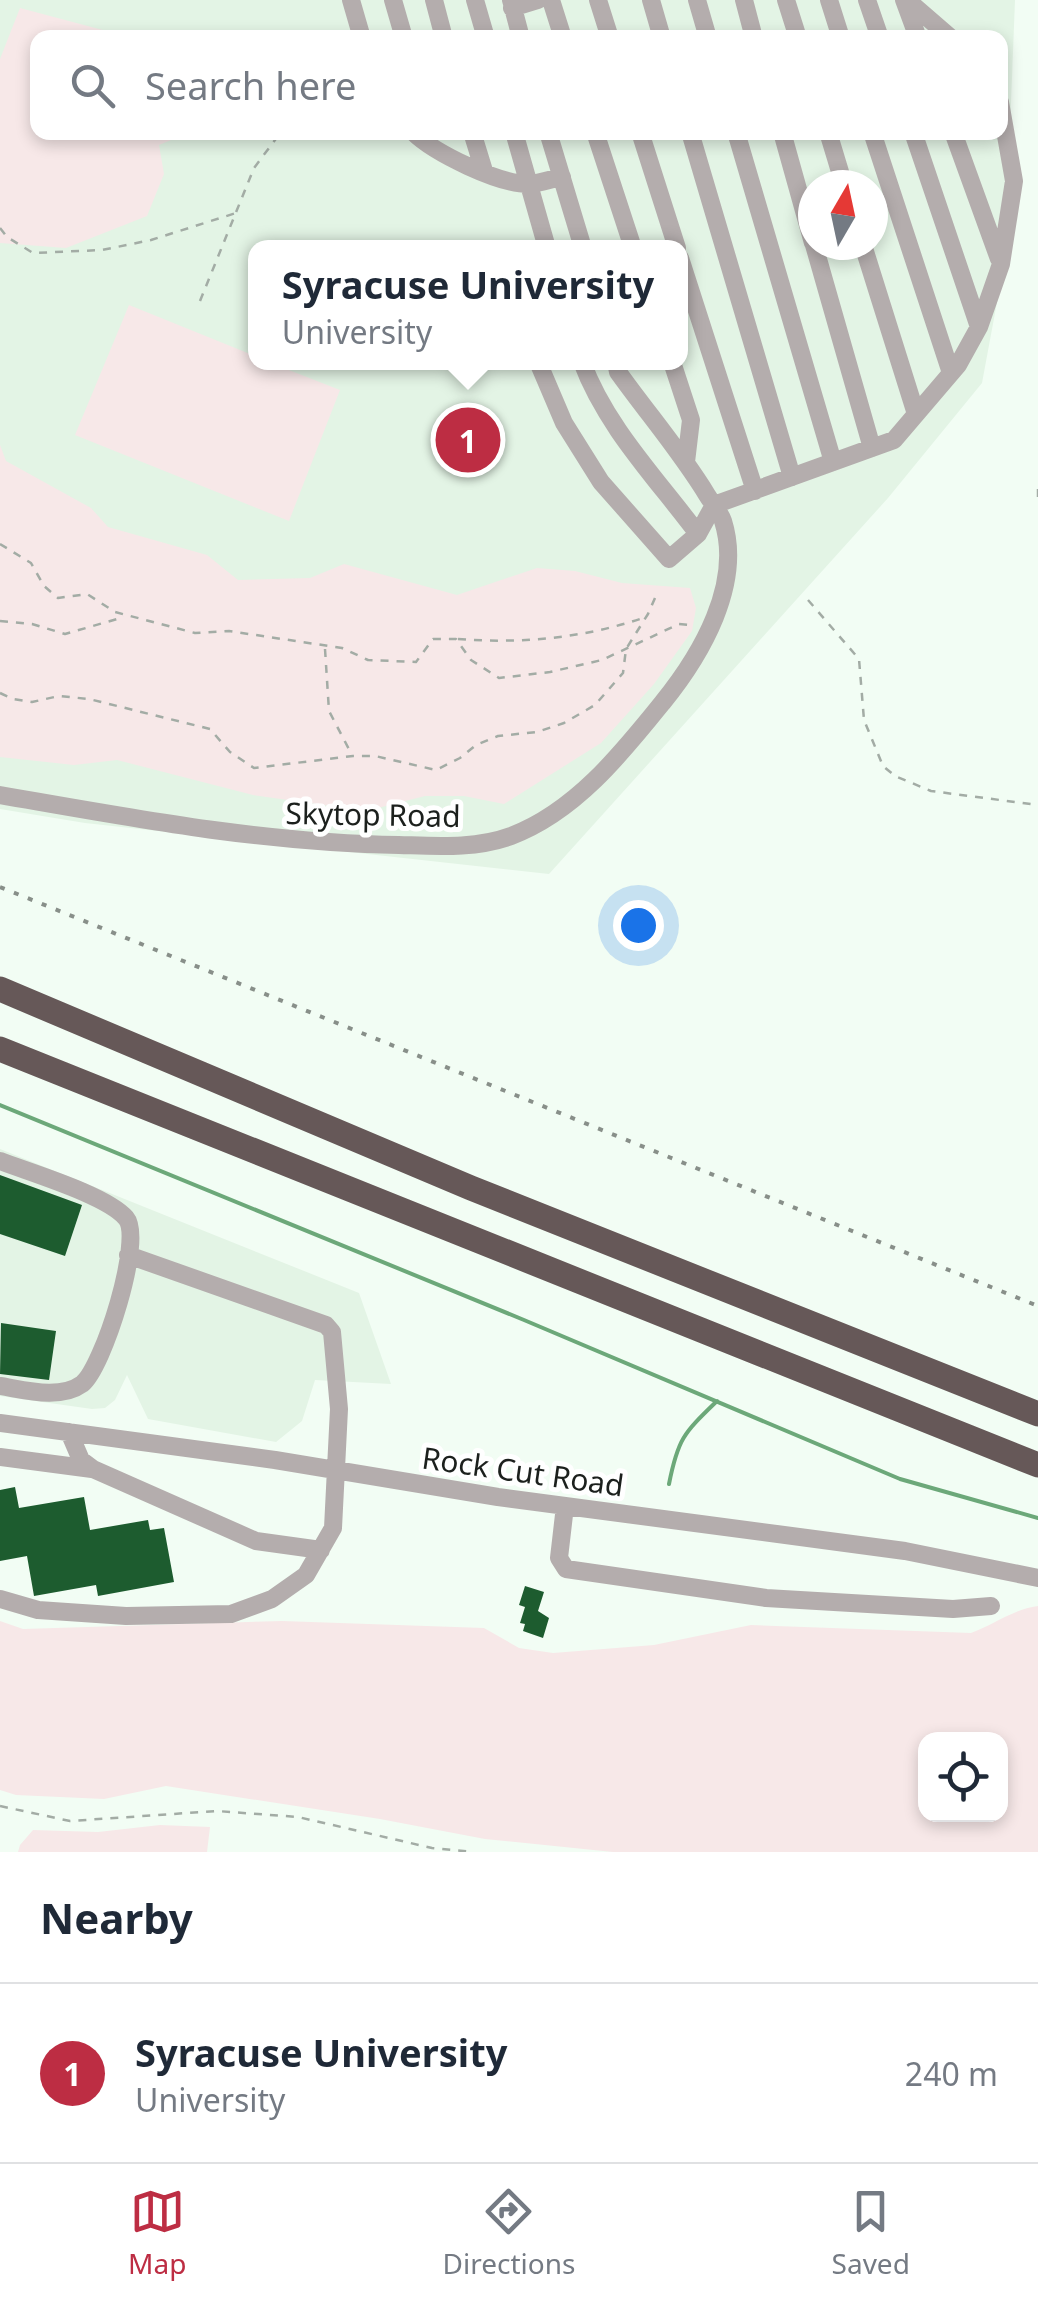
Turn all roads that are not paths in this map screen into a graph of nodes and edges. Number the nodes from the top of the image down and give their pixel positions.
1 (351, 0) edge
2 (393, 0) edge
3 (434, 0) edge
4 (475, 0) edge
5 (538, 0) edge
6 (551, 0) edge
7 (598, 0) edge
8 (651, 0) edge
9 (697, 0) edge
10 (744, 0) edge
11 (786, 0) edge
12 (829, 0) edge
13 (868, 0) edge
14 (906, 0) edge
15 (511, 4) edge
16 (360, 30) edge
17 (402, 30) edge
18 (442, 30) edge
19 (484, 30) edge
20 (519, 30) edge
21 (560, 30) edge
22 (607, 30) edge
23 (660, 30) edge
24 (706, 30) edge
25 (752, 30) edge
26 (795, 30) edge
27 (838, 30) edge
28 (877, 30) edge
29 (915, 30) edge
30 (942, 30) edge
31 (474, 140) edge
32 (516, 140) edge
33 (551, 140) edge
34 (598, 140) edge
35 (643, 140) edge
36 (692, 140) edge
37 (738, 140) edge
38 (784, 140) edge
39 (830, 140) edge
40 (875, 140) edge
41 (916, 140) edge
42 (955, 140) edge
43 (1007, 140) edge
44 (434, 141) edge
45 (839, 170) edge
46 (484, 171) junction
47 (562, 176) junction
48 (530, 184) junction
49 (798, 190) edge
50 (545, 240) edge
51 (581, 240) edge
52 (630, 240) edge
53 (674, 240) edge
54 (818, 260) edge
55 (868, 260) edge
56 (1000, 264) junction
57 (688, 283) edge
58 (979, 327) junction
59 (541, 370) edge
60 (585, 370) edge
61 (618, 370) edge
62 (675, 370) edge
63 (951, 374) junction
64 (916, 414) junction
65 (872, 448) junction
66 (686, 462) junction
67 (832, 462) junction
68 (792, 477) junction
69 (755, 490) junction
70 (714, 506) junction
71 (698, 534) junction
72 (0, 795) edge
73 (0, 989) edge
74 (0, 1048) edge
75 (0, 1060) edge
76 (191, 1126) junction
77 (0, 1160) edge
78 (128, 1254) junction
79 (0, 1386) edge
80 (1038, 1414) edge
81 (0, 1423) edge
82 (69, 1432) junction
83 (0, 1457) edge
84 (1038, 1465) edge
85 (93, 1469) junction
86 (338, 1470) junction
87 (565, 1506) junction
88 (320, 1550) junction
89 (1038, 1578) edge
90 (0, 1599) edge
91 (991, 1606) dead end

1 - 16 street
2 - 17 street
3 - 18 street
4 - 19 street
5 - 15 street
6 - 21 street
7 - 22 street
8 - 23 street
9 - 24 street
10 - 25 street
11 - 26 street
12 - 27 street
13 - 28 street
14 - 29 street
14 - 30 street
15 - 20 street
31 - 46 street
32 - 48 street
33 - 47 street
34 - 52 street
35 - 53 street
36 - 68 street
37 - 67 street
38 - 49 street
39 - 45 street
40 - 63 street
41 - 58 street
42 - 56 street
43 - 56 street
44 - 46 street
46 - 48 street
47 - 48 street
47 - 51 street
48 - 50 street
54 - 65 street
55 - 64 street
56 - 58 street
57 - 69 street
58 - 63 street
59 - 71 street
60 - 71 street
61 - 66 street, Skytop Road
62 - 66 street
63 - 64 street
64 - 65 street
65 - 67 street
66 - 70 street, Skytop Road
67 - 68 street
68 - 69 street
69 - 70 street
70 - 71 street
70 - 72 street, Skytop Road
73 - 80 highway
74 - 76 highway
75 - 76 highway
76 - 84 highway
77 - 78 street
78 - 79 street
78 - 86 street
81 - 82 street, Rock Cut Road
82 - 85 street
82 - 86 street, Rock Cut Road
83 - 85 street
85 - 88 street
86 - 87 street, Rock Cut Road
86 - 88 street
87 - 89 street, Rock Cut Road
87 - 91 street
88 - 90 street

